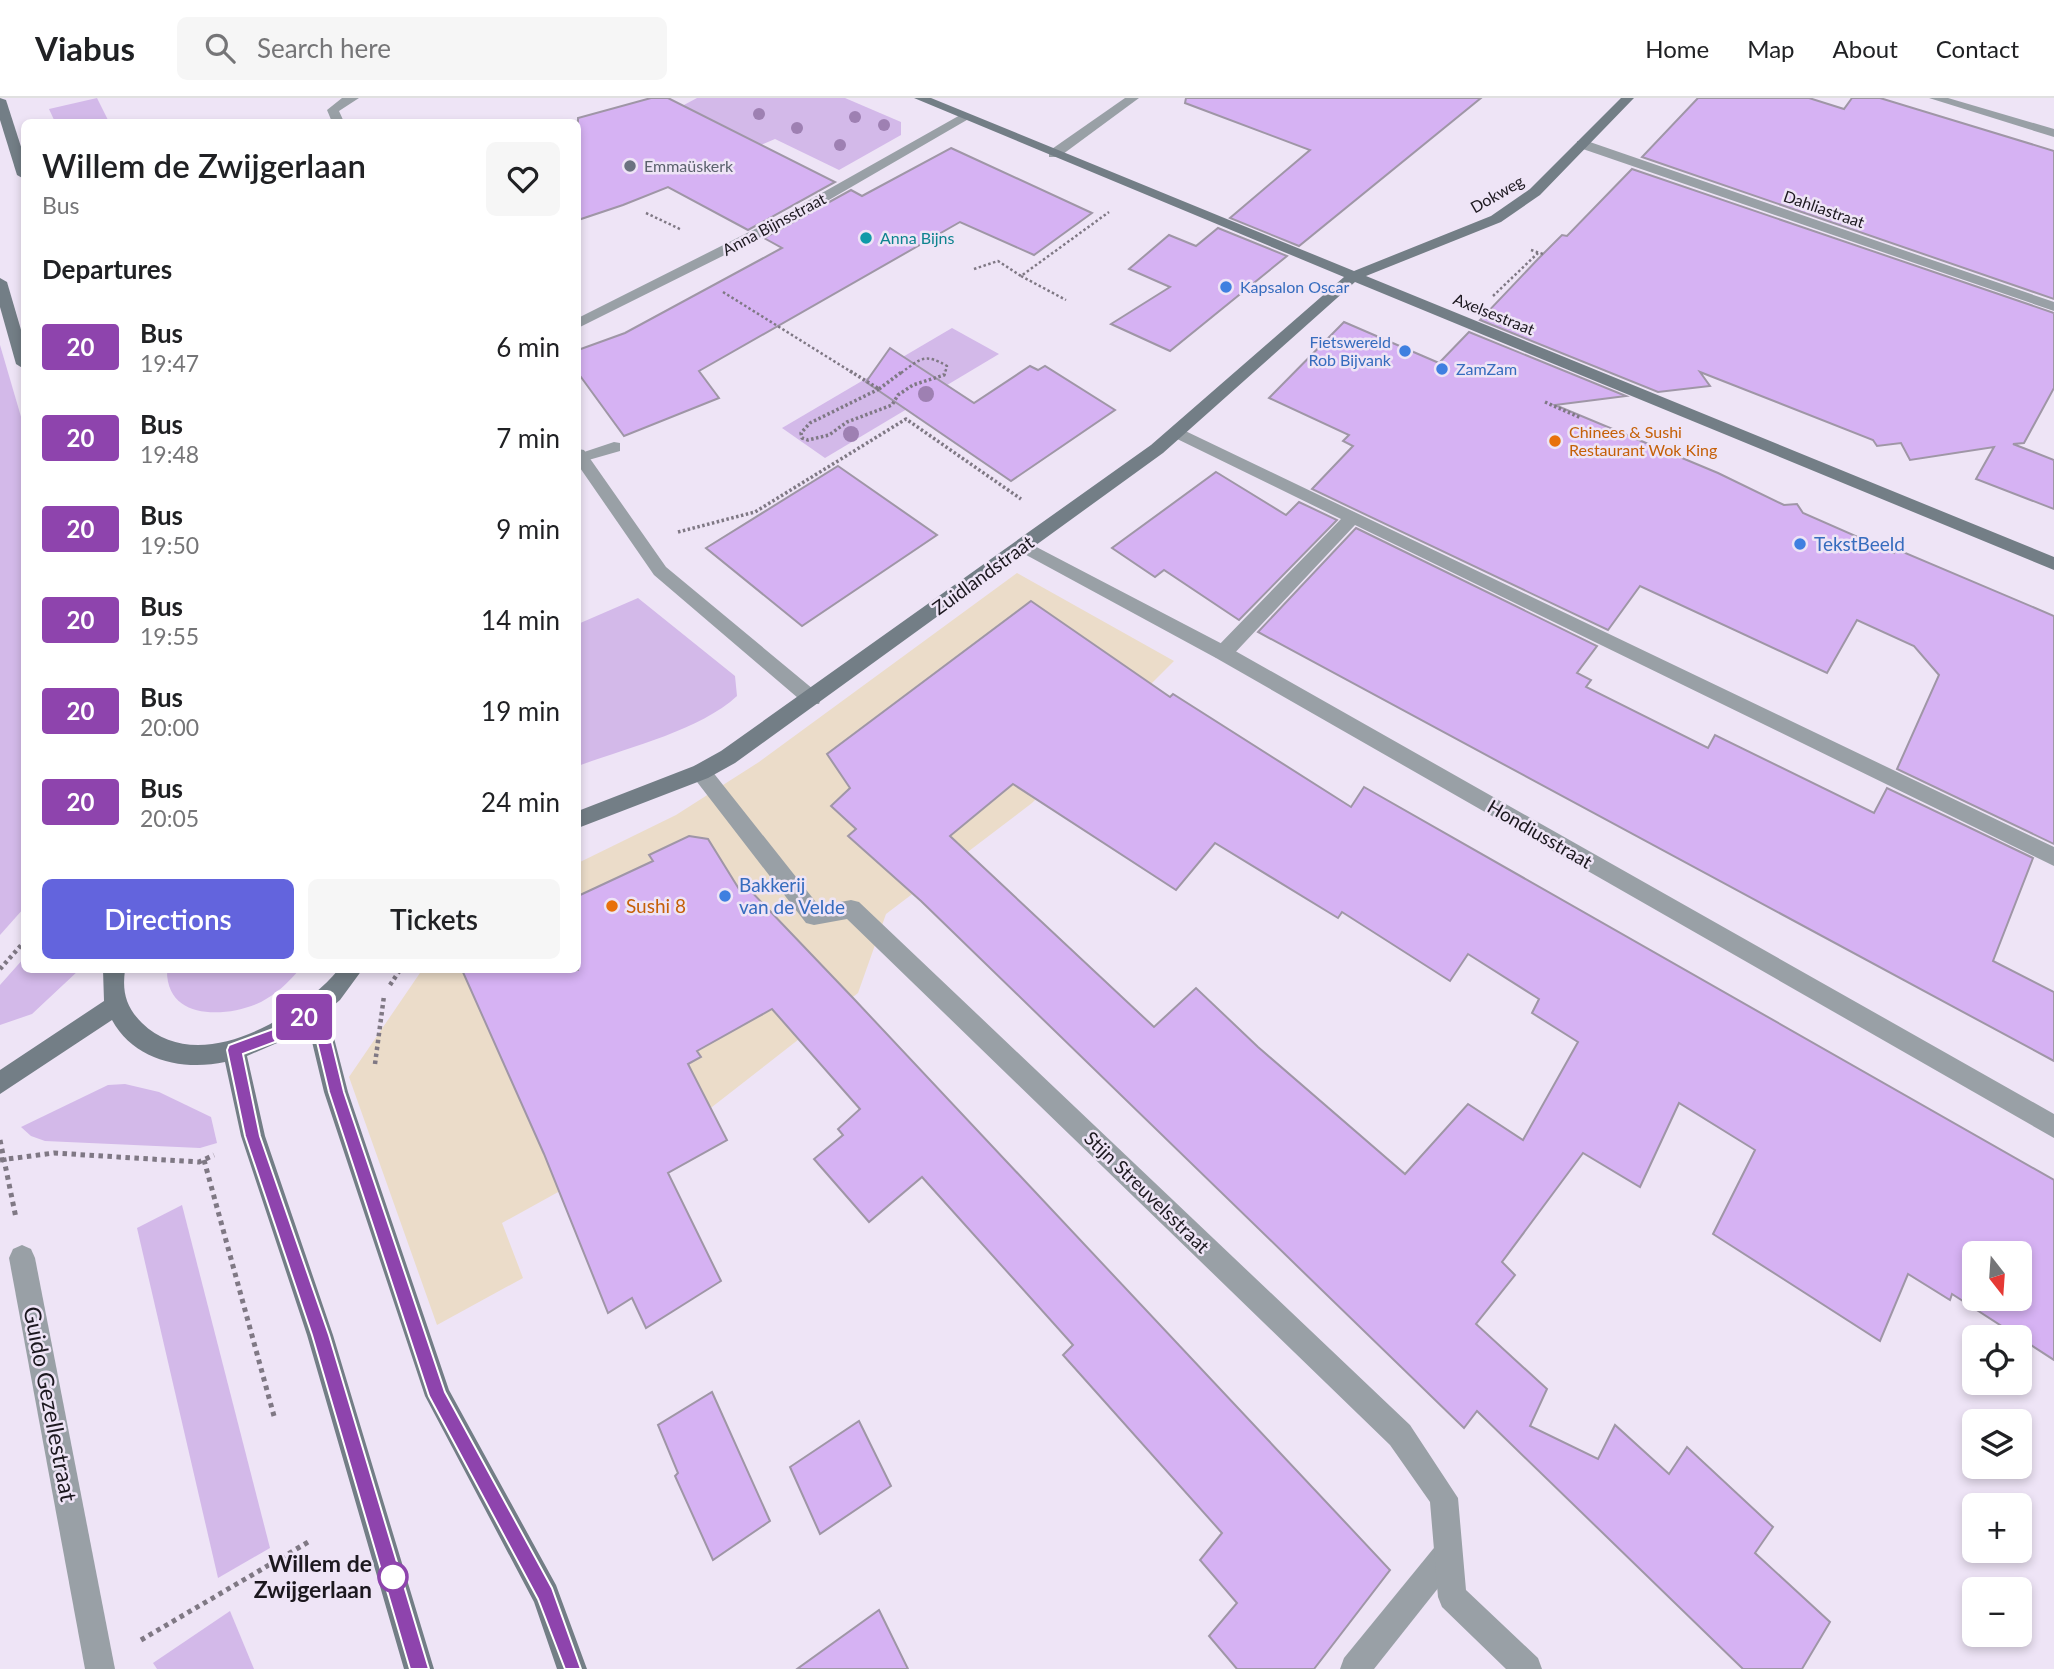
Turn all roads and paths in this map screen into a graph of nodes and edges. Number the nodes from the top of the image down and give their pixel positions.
1 (920, 98) edge
2 (1133, 98) edge
3 (1628, 98) edge
4 (1936, 98) edge
5 (349, 99) edge
6 (0, 100) edge
7 (966, 117) junction
8 (337, 119) edge
9 (2054, 133) edge
10 (1582, 145) junction
11 (1054, 154) junction
12 (21, 166) edge
13 (1112, 210) dead end
14 (1531, 250) dead end
15 (974, 269) dead end
16 (1021, 276) junction
17 (1354, 276) junction
18 (0, 282) edge
19 (716, 288) dead end
20 (1492, 298) dead end
21 (1066, 300) dead end
22 (2054, 307) edge
23 (581, 322) edge
24 (21, 355) edge
25 (879, 389) junction
26 (1545, 402) dead end
27 (1581, 418) dead end
28 (1177, 432) junction
29 (614, 447) dead end
30 (581, 455) edge
31 (581, 459) edge
32 (1354, 516) junction
33 (1056, 523) junction
34 (640, 542) junction
35 (1023, 546) junction
36 (2054, 564) edge
37 (1223, 653) junction
38 (812, 699) junction
39 (701, 772) junction
40 (581, 819) edge
41 (2054, 857) edge
42 (21, 945) edge
43 (0, 969) edge
44 (114, 973) edge
45 (348, 973) edge
46 (115, 1006) junction
47 (316, 1010) junction
48 (234, 1050) junction
49 (0, 1083) edge
50 (2054, 1127) edge
51 (0, 1140) edge
52 (204, 1160) dead end
53 (22, 1258) joint
54 (274, 1416) dead end
55 (310, 1541) dead end
56 (1448, 1553) junction
57 (100, 1667) edge
58 (419, 1669) edge
59 (572, 1669) edge
60 (1355, 1669) edge
61 (1527, 1669) edge

1 - 7 street, Axelsestraat
2 - 11 street
3 - 10 street, Dokweg
4 - 9 street
5 - 8 street
6 - 12 street
7 - 11 street, Axelsestraat
7 - 23 street, Anna Bijnsstraat
10 - 17 street, Dokweg
10 - 22 street, Dahliastraat
11 - 17 street, Axelsestraat
13 - 16 path
14 - 20 path
15 - 16 path
16 - 21 path
17 - 28 street, Zuidlandstraat
17 - 36 street, Axelsestraat
18 - 24 street
19 - 25 path
25 - 25 path
26 - 27 path
28 - 32 street
28 - 33 street, Zuidlandstraat
29 - 30 street
31 - 34 street
32 - 37 street
32 - 41 street
33 - 34 path
33 - 35 street, Zuidlandstraat
34 - 38 street
35 - 37 street, Hondiusstraat
35 - 38 street, Zuidlandstraat
37 - 50 street, Hondiusstraat
38 - 39 street, Zuidlandstraat
39 - 40 street, Zuidlandstraat
39 - 56 street, Stijn Streuvelsstraat
42 - 43 path
44 - 46 street
45 - 47 street
46 - 48 street
46 - 49 street
47 - 48 street
47 - 59 street
48 - 58 street
51 - 53 path
52 - 54 path
53 - 57 street, Guido Gezellestraat
55 - 57 path
56 - 60 street
56 - 61 street, Stijn Streuvelsstraat

